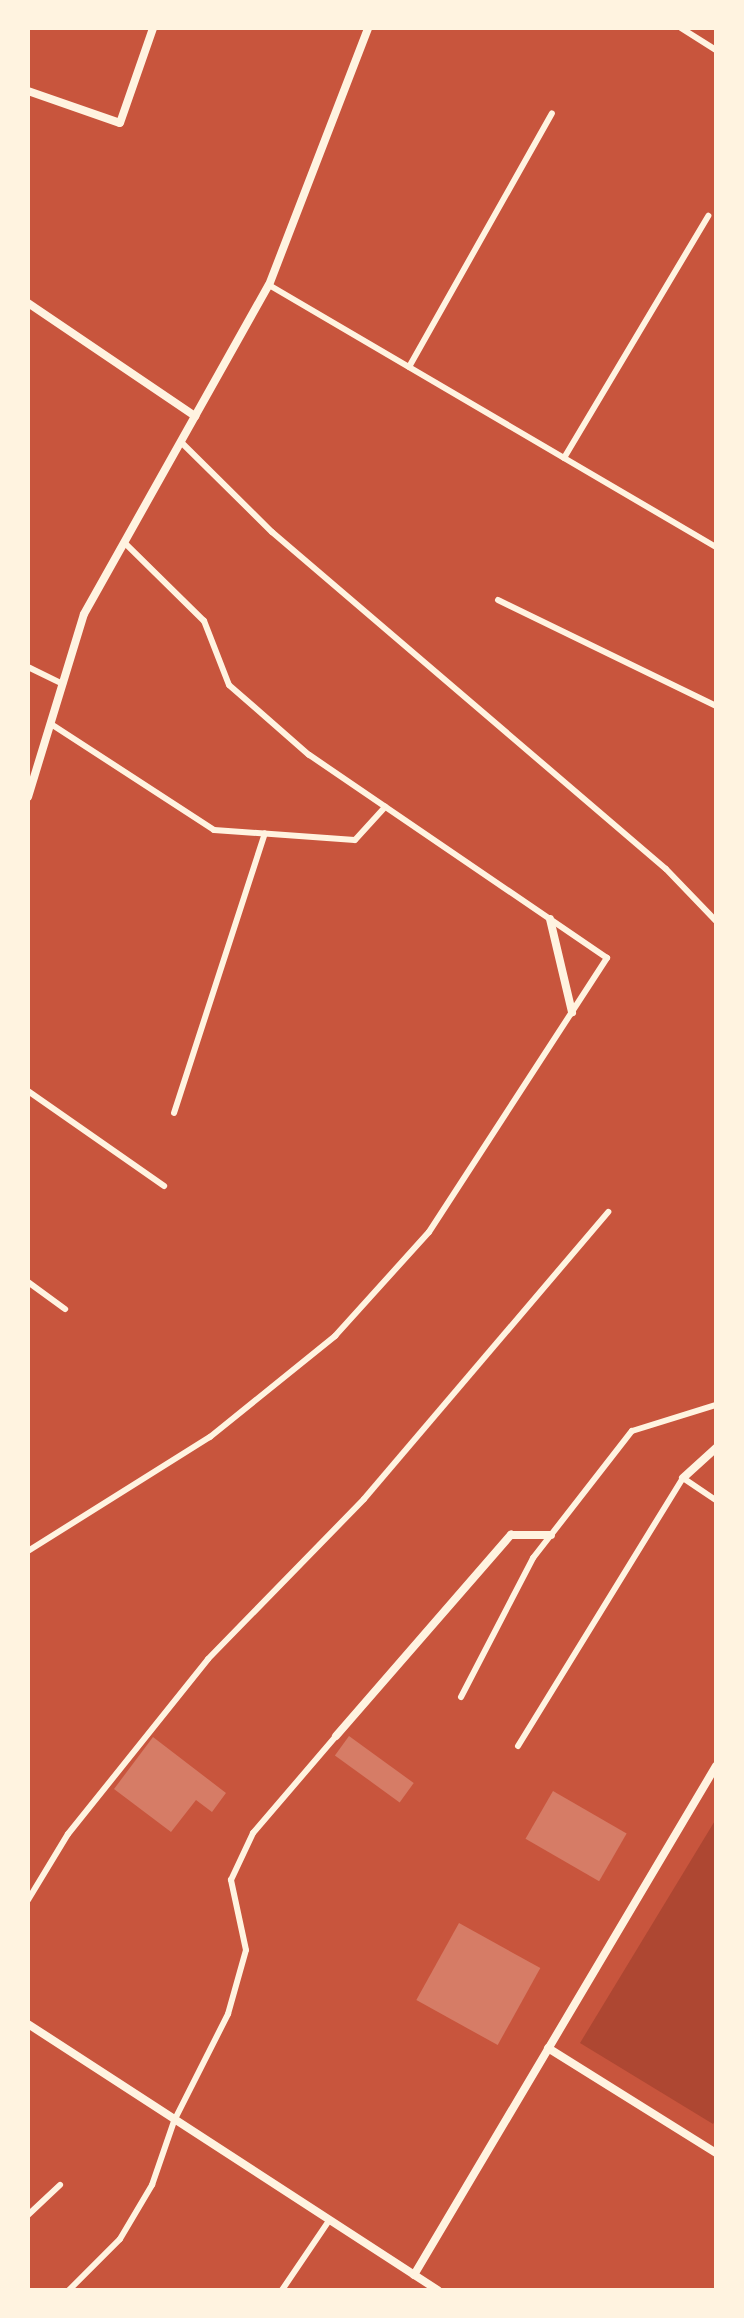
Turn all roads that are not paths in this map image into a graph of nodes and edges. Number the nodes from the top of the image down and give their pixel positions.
1 (153, 28) edge
2 (368, 28) edge
3 (681, 28) edge
4 (716, 50) edge
5 (28, 91) edge
6 (552, 113) dead end
7 (708, 216) dead end
8 (269, 285) junction
9 (28, 303) edge
10 (409, 367) junction
11 (195, 416) junction
12 (181, 442) junction
13 (564, 458) junction
14 (125, 543) junction
15 (716, 547) edge
16 (498, 600) dead end
17 (28, 667) edge
18 (63, 684) junction
19 (716, 706) edge
20 (51, 724) junction
21 (28, 797) edge
22 (385, 807) junction
23 (265, 833) junction
24 (550, 919) junction
25 (716, 921) edge
26 (572, 1012) junction
27 (28, 1091) edge
28 (174, 1113) dead end
29 (164, 1186) dead end
30 (608, 1212) dead end
31 (28, 1282) edge
32 (65, 1309) dead end
33 (716, 1405) edge
34 (716, 1448) edge
35 (683, 1478) junction
36 (716, 1500) edge
37 (551, 1535) junction
38 (28, 1551) edge
39 (461, 1697) dead end
40 (336, 1736) joint
41 (518, 1746) dead end
42 (716, 1766) edge
43 (28, 1900) edge
44 (28, 2024) edge
45 (548, 2048) junction
46 (174, 2121) junction
47 (716, 2153) edge
48 (60, 2185) dead end
49 (28, 2215) edge
50 (328, 2222) junction
51 (414, 2275) junction
52 (69, 2290) edge
53 (282, 2290) edge
54 (438, 2290) edge

1 - 5 street
2 - 8 street
3 - 4 lane
6 - 10 lane
7 - 13 lane
8 - 10 lane
8 - 11 street
9 - 11 street
10 - 13 lane
11 - 12 street
12 - 14 street
12 - 25 lane
13 - 15 lane
14 - 18 street
14 - 22 lane
16 - 19 lane
17 - 18 lane
18 - 20 street
20 - 21 street
20 - 23 lane
22 - 23 lane
22 - 24 lane
23 - 28 lane
24 - 26 street
24 - 26 lane
26 - 38 lane
27 - 29 lane
30 - 43 lane
31 - 32 lane
33 - 37 lane
34 - 35 street
35 - 36 lane
35 - 41 lane
37 - 39 lane
37 - 40 street
40 - 46 lane
42 - 45 street
44 - 46 street
45 - 47 street
45 - 51 street
46 - 50 street
46 - 52 lane
48 - 49 lane
50 - 51 street
50 - 53 lane
51 - 54 street

